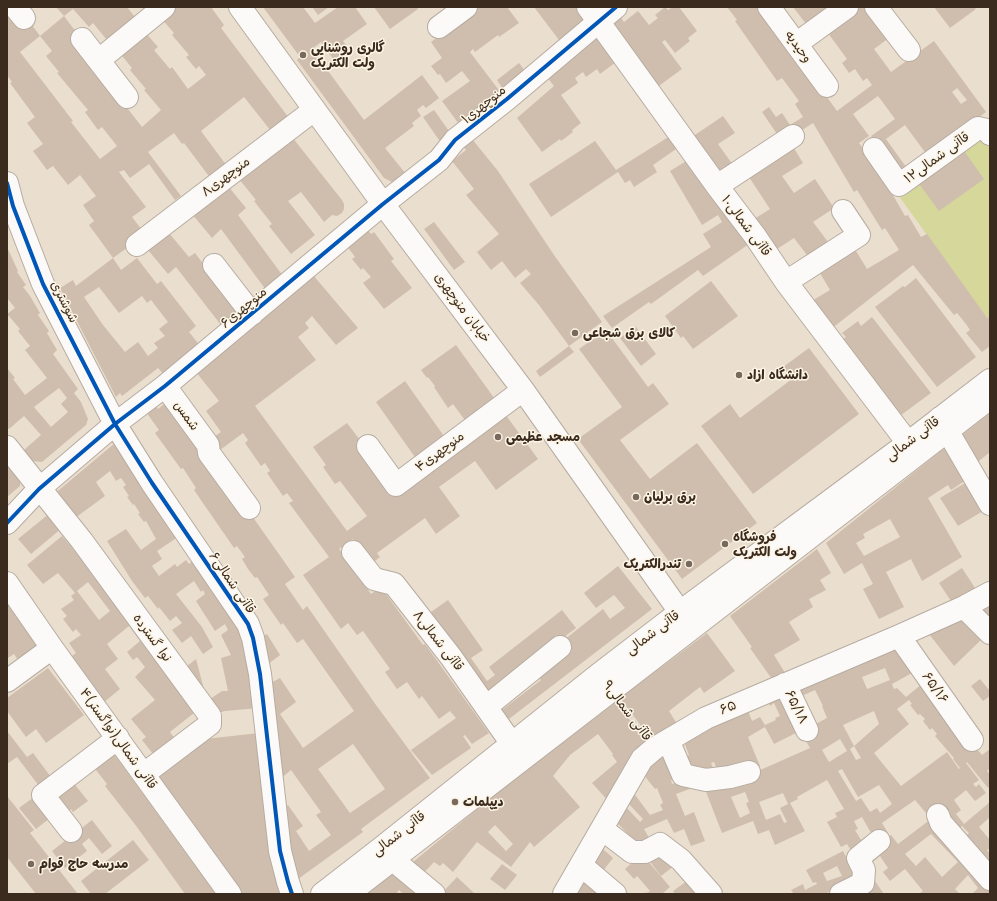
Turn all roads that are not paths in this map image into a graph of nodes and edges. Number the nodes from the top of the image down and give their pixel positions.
1 (164, 7) edge
2 (240, 7) edge
3 (466, 7) edge
4 (616, 7) edge
5 (769, 7) edge
6 (847, 7) edge
7 (876, 7) edge
8 (593, 14) edge
9 (439, 27) dead end
10 (82, 39) dead end
11 (796, 44) junction
12 (909, 50) dead end
13 (99, 60) junction
14 (827, 86) dead end
15 (127, 97) dead end
16 (314, 110) junction
17 (990, 134) edge
18 (793, 136) dead end
19 (874, 150) dead end
20 (7, 183) edge
21 (717, 186) junction
22 (383, 204) junction
23 (10, 209) edge
24 (843, 211) dead end
25 (137, 245) dead end
26 (214, 265) dead end
27 (786, 282) junction
28 (252, 314) junction
29 (990, 380) edge
30 (165, 386) junction
31 (523, 390) junction
32 (990, 398) edge
33 (115, 424) junction
34 (944, 424) junction
35 (908, 443) junction
36 (368, 446) dead end
37 (7, 447) edge
38 (39, 488) junction
39 (990, 504) edge
40 (249, 508) dead end
41 (7, 523) edge
42 (353, 552) dead end
43 (7, 583) edge
44 (990, 594) edge
45 (964, 607) junction
46 (680, 612) junction
47 (990, 633) edge
48 (899, 636) junction
49 (52, 648) junction
50 (560, 648) dead end
51 (7, 681) edge
52 (785, 684) junction
53 (486, 707) junction
54 (807, 730) dead end
55 (118, 738) junction
56 (972, 740) dead end
57 (512, 744) junction
58 (662, 744) junction
59 (748, 772) dead end
60 (144, 774) junction
61 (938, 815) dead end
62 (602, 829) junction
63 (71, 831) dead end
64 (879, 841) dead end
65 (386, 854) junction
66 (582, 866) junction
67 (990, 879) edge
68 (230, 894) edge
69 (292, 894) edge
70 (322, 894) edge
71 (348, 894) edge
72 (434, 894) edge
73 (564, 894) edge
74 (615, 894) edge
75 (711, 894) edge
76 (844, 894) edge

1 - 13 street
2 - 16 street, خیابان منوچهری
3 - 9 street
4 - 8 street, منوچهری۱
5 - 11 street, وحیدیه
6 - 11 street
7 - 12 street
8 - 21 street, قاآنی شمالی۱۰
8 - 22 street, منوچهری۱
10 - 13 street
11 - 14 street, وحیدیه
13 - 15 street
16 - 22 street, خیابان منوچهری
16 - 25 street, منوچهری۸
17 - 19 street, قاآنی شمالی۱۲
18 - 21 street
20 - 23 street, شوشتری
21 - 27 street, قاآنی شمالی۱۰
22 - 28 street, منوچهری۶
22 - 31 street, خیابان منوچهری
23 - 33 street, شوشتری
24 - 27 street
26 - 28 street
27 - 35 street, قاآنی شمالی۱۰
28 - 30 street, منوچهری۶
29 - 34 street, قاآنی شمالی
30 - 33 street, منوچهری۶
30 - 40 street, شمس
31 - 36 street, منوچهری۴
31 - 46 street, خیابان منوچهری
32 - 34 street
33 - 38 street, منوچهری۶
33 - 69 street, قاآنی شمالی۶
34 - 35 street, قاآنی شمالی
34 - 39 street
34 - 65 street
35 - 46 street, قاآنی شمالی
37 - 38 street
38 - 41 street, منوچهری۶
38 - 60 street, نوا گسترده
42 - 53 street, قاآنی شمالی۸
43 - 49 street, ۴قاآنی شمالی(نواگستر)
44 - 45 street, ۶۵
45 - 47 street
45 - 48 street, ۶۵
46 - 57 street, قاآنی شمالی
48 - 52 street, ۶۵
48 - 56 street, ۶۵/۱۶
49 - 51 street
49 - 55 street, ۴قاآنی شمالی(نواگستر)
50 - 53 street
52 - 54 street, ۶۵/۱۸
52 - 58 street, ۶۵
53 - 57 street, قاآنی شمالی۸
55 - 60 street, ۴قاآنی شمالی(نواگستر)
55 - 63 street
57 - 65 street, قاآنی شمالی
58 - 59 street
58 - 62 street, ۶۵
60 - 68 street, ۴قاآنی شمالی(نواگستر)
61 - 67 street
62 - 66 street, ۶۵
62 - 75 street
64 - 76 street
65 - 70 street, قاآنی شمالی
65 - 71 street
65 - 72 street
66 - 73 street, ۶۵
66 - 74 street

